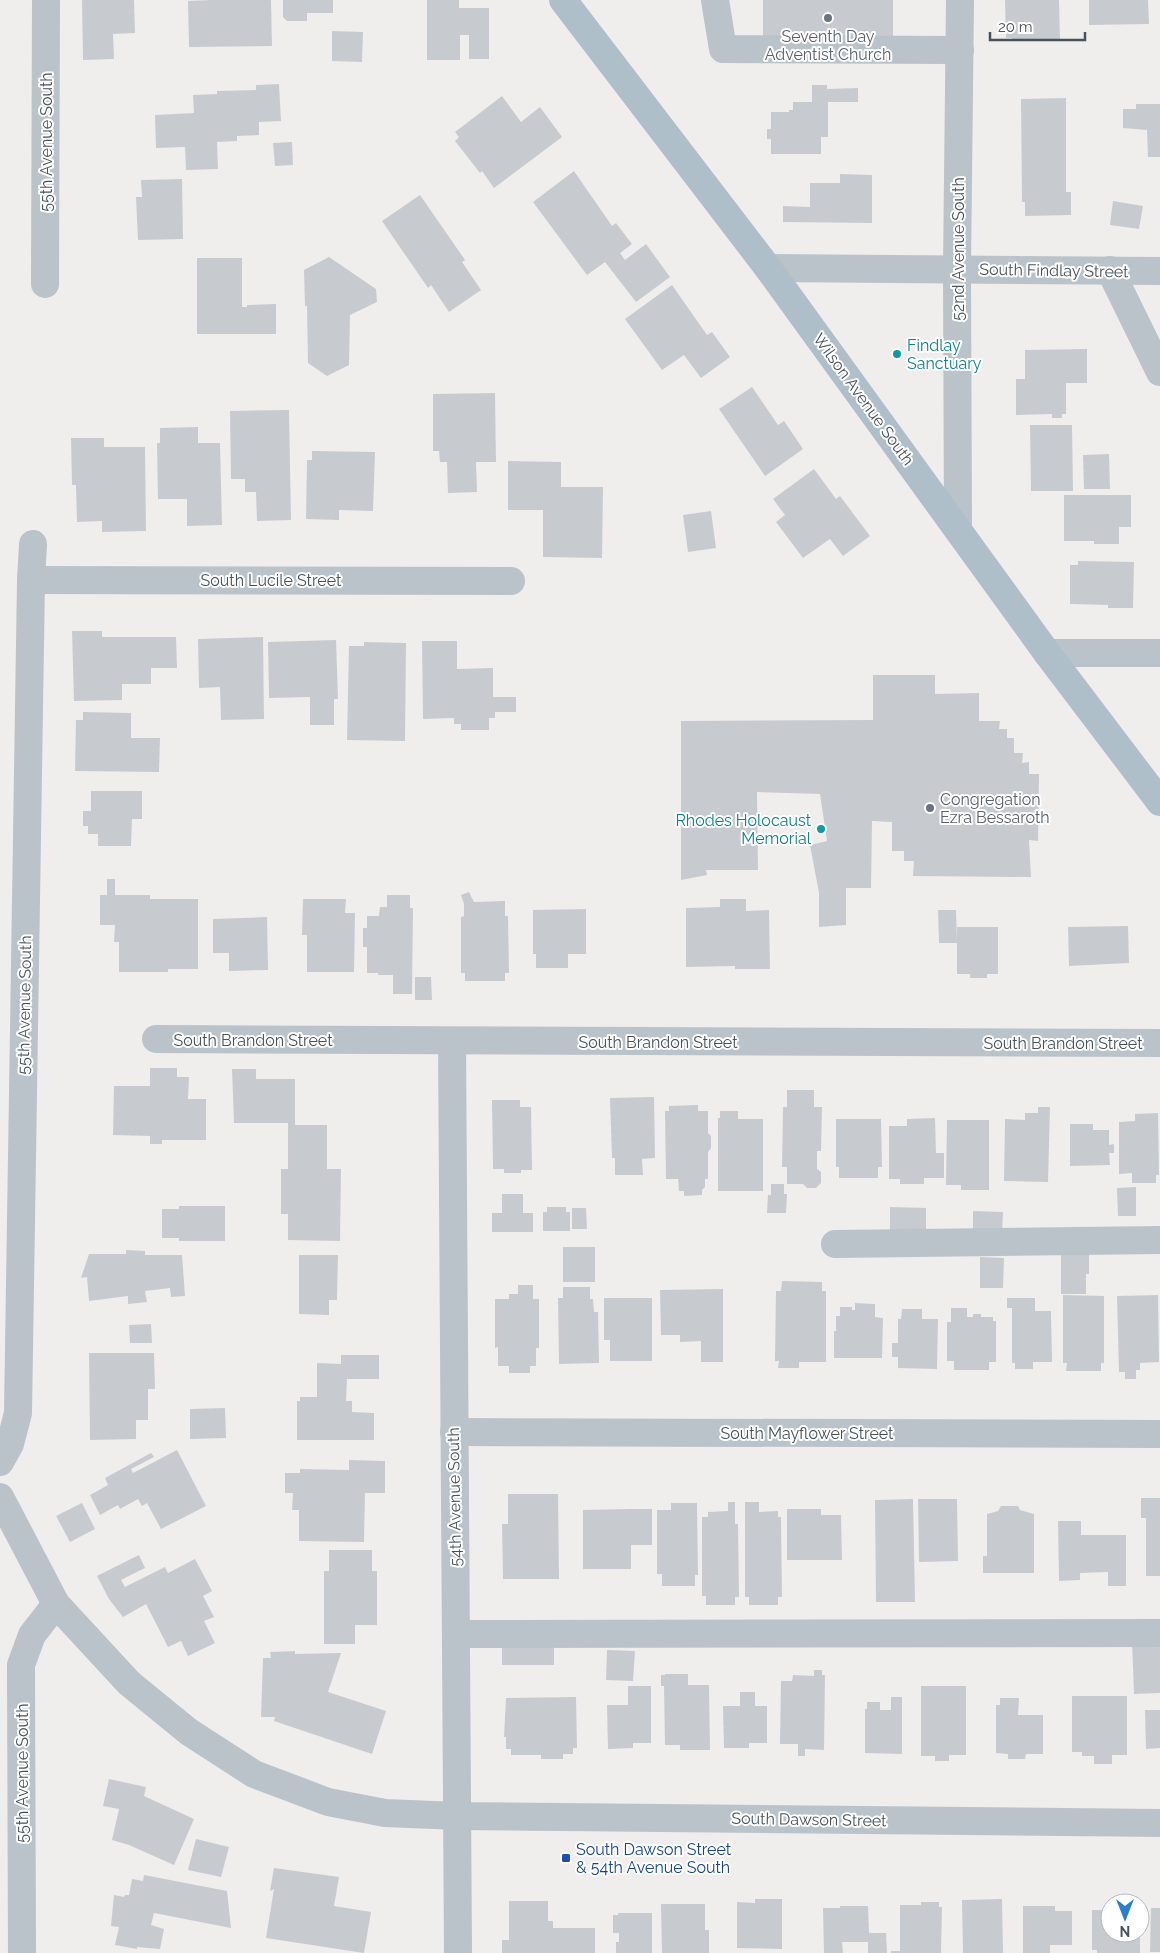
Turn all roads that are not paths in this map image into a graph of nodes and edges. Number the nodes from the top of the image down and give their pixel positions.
1 (46, 0) edge
2 (563, 0) edge
3 (715, 0) edge
4 (960, 0) edge
5 (960, 50) junction
6 (768, 268) junction
7 (957, 269) junction
8 (1110, 270) junction
9 (1160, 270) edge
10 (46, 284) dead end
11 (1160, 372) edge
12 (958, 528) junction
13 (33, 544) dead end
14 (30, 580) junction
15 (511, 581) dead end
16 (1047, 653) junction
17 (1160, 653) edge
18 (1160, 802) edge
19 (156, 1039) dead end
20 (452, 1041) junction
21 (1160, 1043) edge
22 (1160, 1240) edge
23 (835, 1244) dead end
24 (454, 1432) junction
25 (1160, 1434) edge
26 (0, 1462) edge
27 (0, 1497) edge
28 (56, 1604) junction
29 (1160, 1633) edge
30 (456, 1634) junction
31 (11, 1810) edge
32 (458, 1816) junction
33 (1160, 1823) edge
34 (22, 1953) edge
35 (458, 1953) edge

1 - 10 street, 55th Avenue South
2 - 6 main road, Wilson Avenue South
3 - 5 street
4 - 5 street, 52nd Avenue South
5 - 7 street, 52nd Avenue South
6 - 7 street, South Findlay Street
6 - 12 main road, Wilson Avenue South
7 - 8 street, South Findlay Street
7 - 12 street, 52nd Avenue South
8 - 9 street, South Findlay Street
8 - 11 street
12 - 16 main road, Wilson Avenue South
13 - 14 street, 55th Avenue South
14 - 15 street, South Lucile Street
14 - 26 street, 55th Avenue South
16 - 17 street
16 - 18 main road, Wilson Avenue South
19 - 20 street, South Brandon Street
20 - 21 street, South Brandon Street
20 - 24 street, 54th Avenue South
22 - 23 street
24 - 25 street, South Mayflower Street
24 - 30 street, 54th Avenue South
27 - 28 street, South Dawson Street
28 - 31 street, 55th Avenue South
28 - 32 street, South Dawson Street
29 - 30 street
30 - 32 street, 54th Avenue South
31 - 34 street, 55th Avenue South
32 - 33 street, South Dawson Street
32 - 35 street, 54th Avenue South

